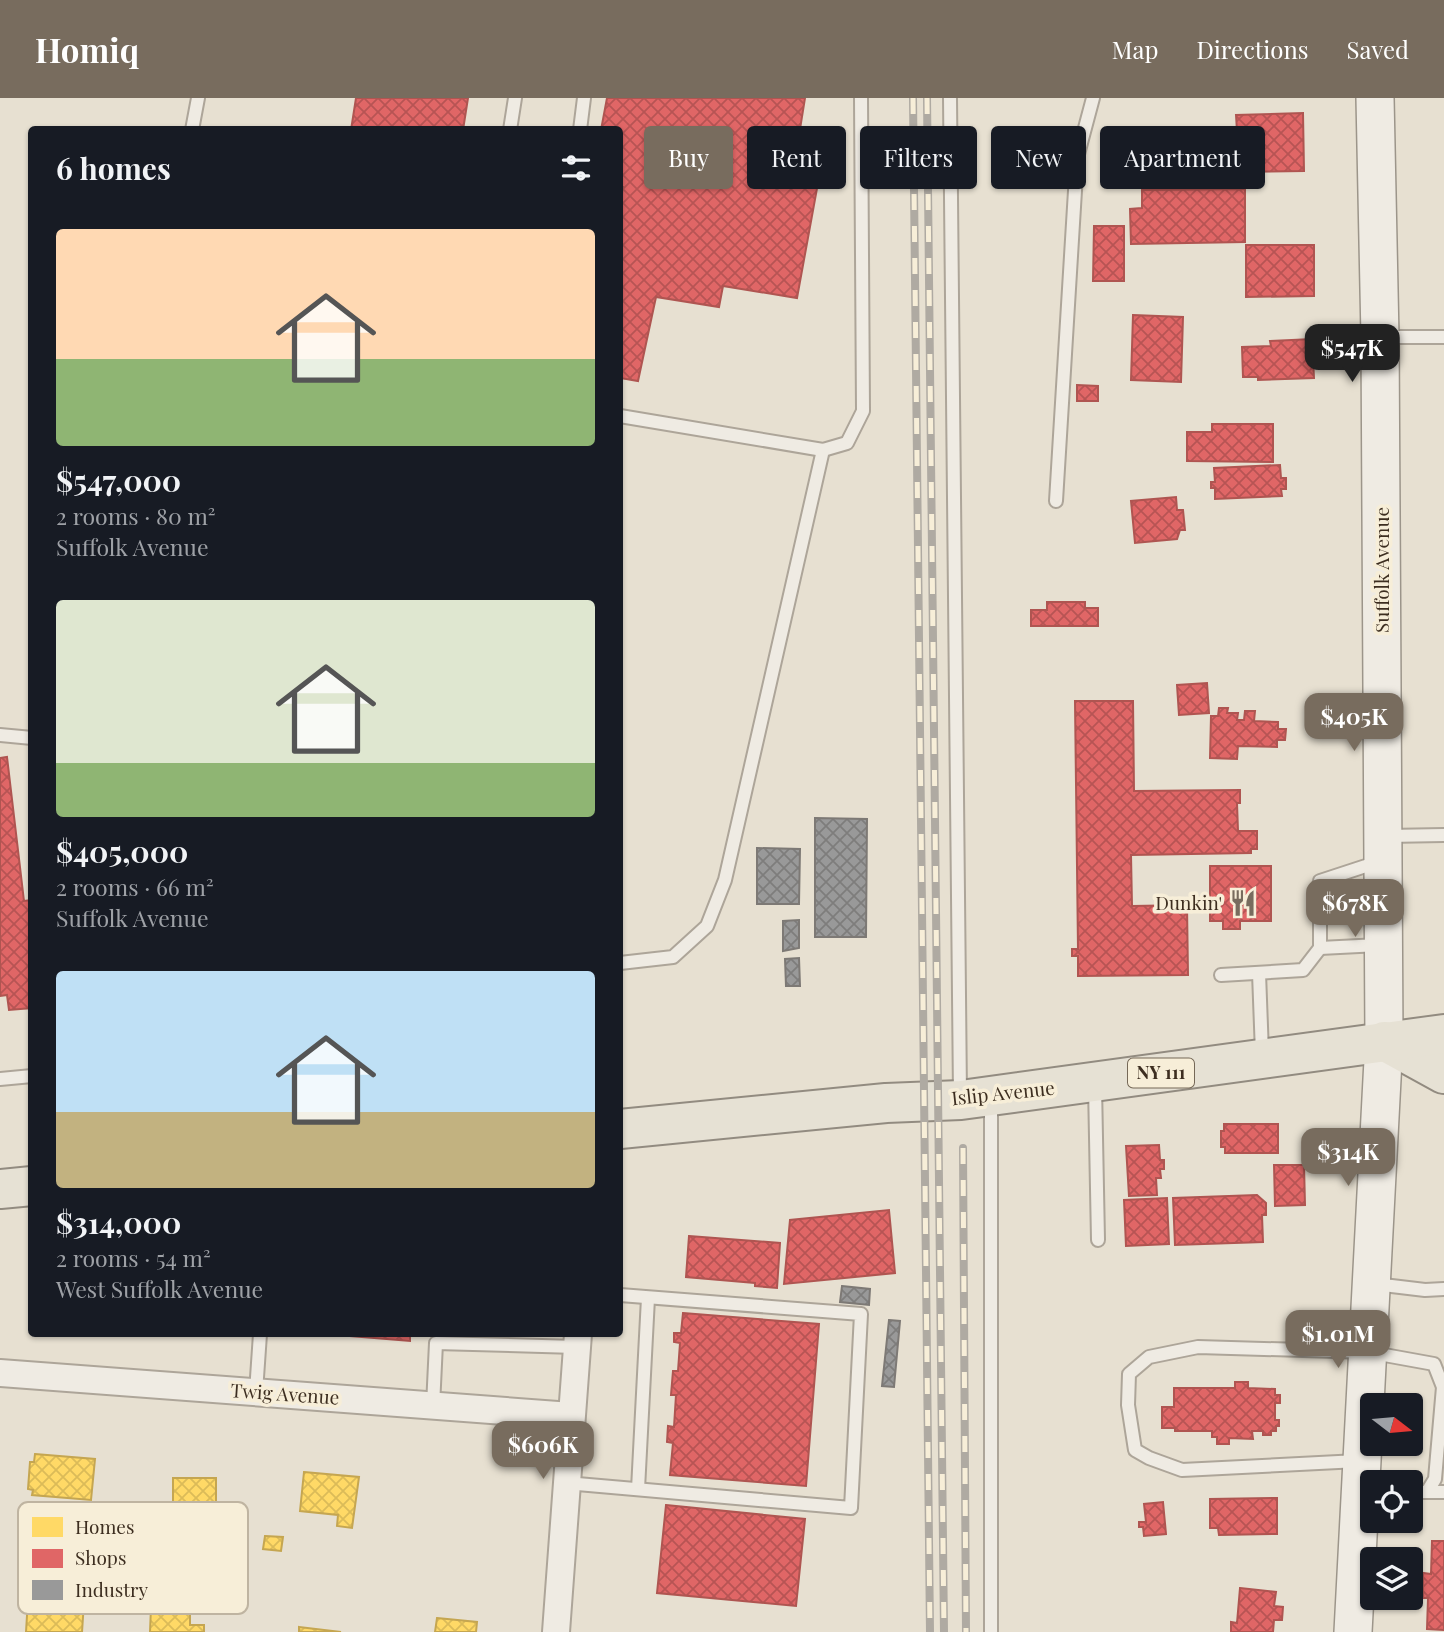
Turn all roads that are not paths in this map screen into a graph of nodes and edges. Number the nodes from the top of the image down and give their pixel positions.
1 (198, 98) edge
2 (515, 98) edge
3 (584, 98) edge
4 (861, 98) edge
5 (950, 98) edge
6 (1093, 98) edge
7 (1375, 98) edge
8 (193, 126) edge
9 (511, 126) edge
10 (580, 126) edge
11 (1380, 337) junction
12 (1444, 337) edge
13 (623, 417) edge
14 (822, 450) junction
15 (1056, 501) dead end
16 (0, 735) edge
17 (28, 738) edge
18 (1444, 835) edge
19 (1383, 848) junction
20 (1384, 945) junction
21 (1320, 948) junction
22 (623, 963) edge
23 (1259, 973) junction
24 (1221, 975) dead end
25 (1444, 1034) edge
26 (1384, 1041) junction
27 (1263, 1059) junction
28 (1444, 1074) edge
29 (28, 1076) edge
30 (0, 1079) edge
31 (1094, 1082) junction
32 (976, 1098) junction
33 (623, 1129) edge
34 (28, 1186) edge
35 (0, 1189) edge
36 (1098, 1240) dead end
37 (1372, 1283) junction
38 (1444, 1289) edge
39 (623, 1295) edge
40 (648, 1298) junction
41 (260, 1337) edge
42 (436, 1338) edge
43 (577, 1340) edge
44 (1368, 1352) junction
45 (0, 1373) edge
46 (256, 1392) junction
47 (433, 1406) junction
48 (571, 1416) junction
49 (1365, 1470) edge
50 (1360, 1481) edge
51 (566, 1482) junction
52 (638, 1489) junction
53 (1423, 1492) edge
54 (1427, 1492) junction
55 (1444, 1492) edge
56 (1361, 1533) edge
57 (556, 1632) edge
58 (991, 1632) edge
59 (1353, 1632) edge

1 - 8 lane
2 - 9 lane
3 - 10 lane
4 - 14 lane
5 - 32 lane
6 - 15 lane
7 - 11 main road, Suffolk Avenue
11 - 12 lane
11 - 19 main road, Suffolk Avenue
13 - 14 lane
14 - 22 lane
16 - 17 lane
18 - 19 lane
19 - 20 main road, Suffolk Avenue
19 - 21 lane
20 - 21 lane
20 - 26 main road, Suffolk Avenue
21 - 23 lane
23 - 24 lane
23 - 27 lane
25 - 26 main road, NY 111
26 - 27 main road, Islip Avenue / NY 111
26 - 28 main road
26 - 37 main road, Suffolk Avenue
27 - 31 main road, Islip Avenue / NY 111
29 - 30 lane
31 - 32 main road, Islip Avenue / NY 111
31 - 36 lane
32 - 33 main road, Islip Avenue / NY 111
32 - 58 lane
34 - 35 main road
37 - 38 lane
37 - 44 main road, Suffolk Avenue
39 - 40 lane
40 - 52 lane
40 - 52 lane
41 - 46 lane
42 - 43 lane
42 - 47 lane
43 - 48 street
44 - 49 main road, Suffolk Avenue
44 - 50 lane
44 - 54 lane
45 - 46 street, Twig Avenue
46 - 47 street, Twig Avenue
47 - 48 street, Twig Avenue
48 - 51 street
51 - 52 lane
51 - 57 street
53 - 54 lane
54 - 55 lane
56 - 59 main road, Suffolk Avenue

